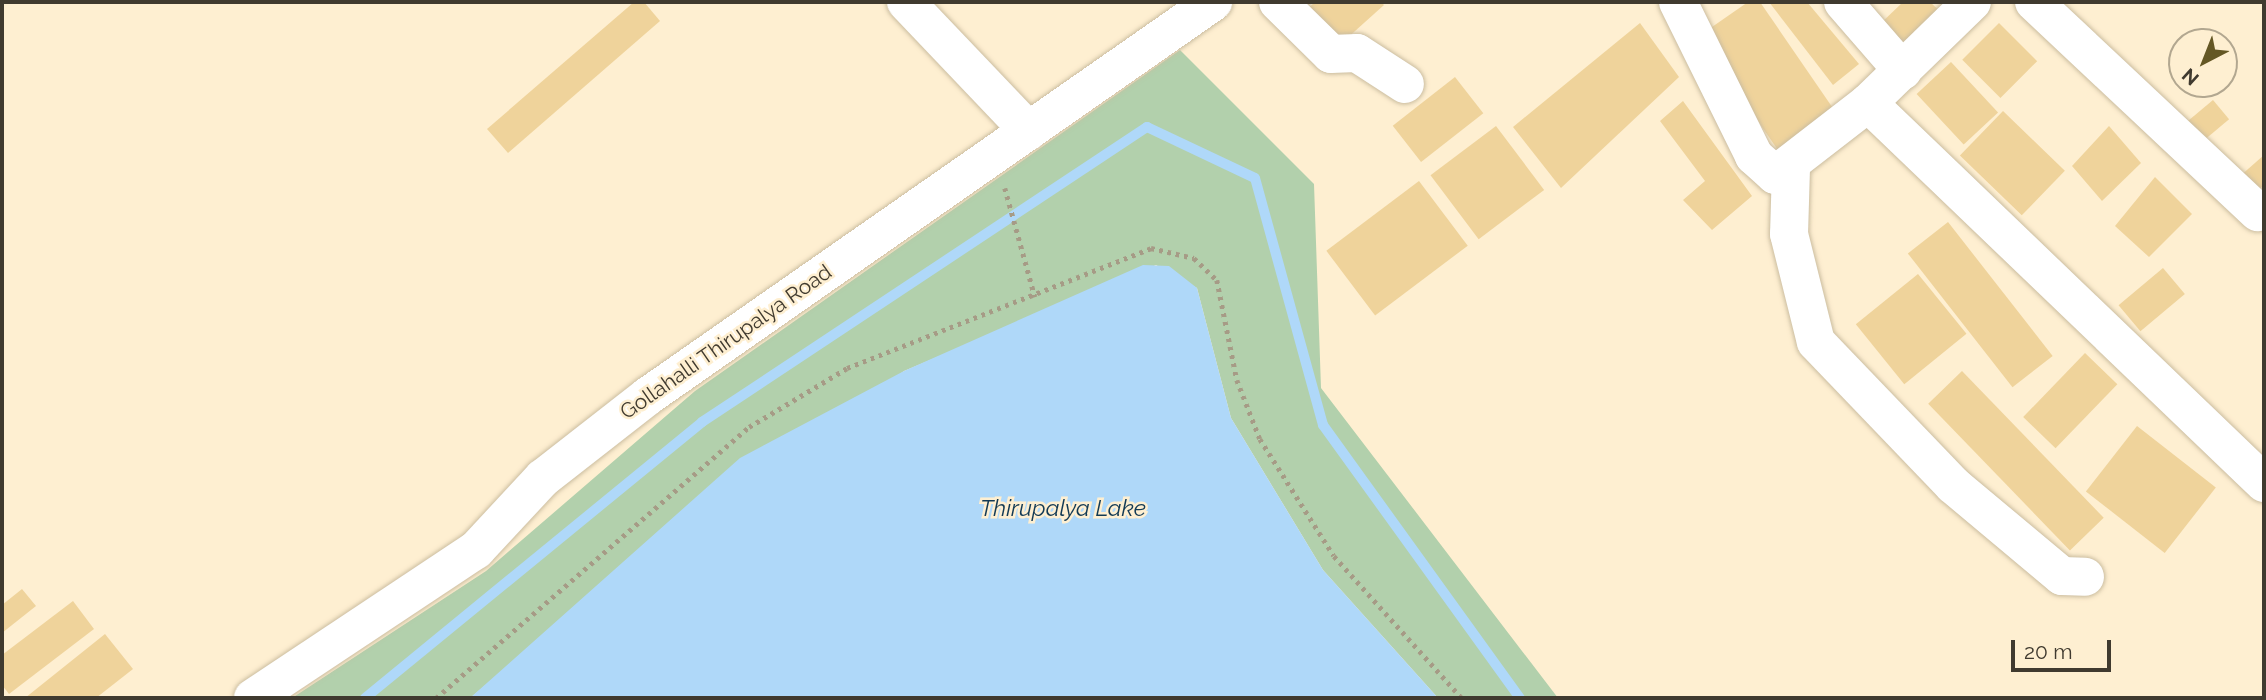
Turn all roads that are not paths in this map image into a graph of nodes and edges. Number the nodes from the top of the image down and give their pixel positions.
1 (906, 2) edge
2 (1213, 2) edge
3 (1278, 2) edge
4 (1678, 2) edge
5 (1843, 2) edge
6 (1972, 2) edge
7 (2034, 2) edge
8 (1903, 71) junction
9 (1405, 84) dead end
10 (1868, 103) junction
11 (1029, 131) junction
12 (1791, 167) junction
13 (2258, 212) dead end
14 (2264, 482) edge
15 (2085, 577) dead end
16 (253, 698) edge

1 - 11 street
2 - 11 street, Gollahalli Thirupalya Road
3 - 9 street
4 - 12 street
5 - 8 street
6 - 8 street
7 - 13 street
8 - 10 street
10 - 12 street
10 - 14 street
11 - 16 street, Gollahalli Thirupalya Road
12 - 15 street

